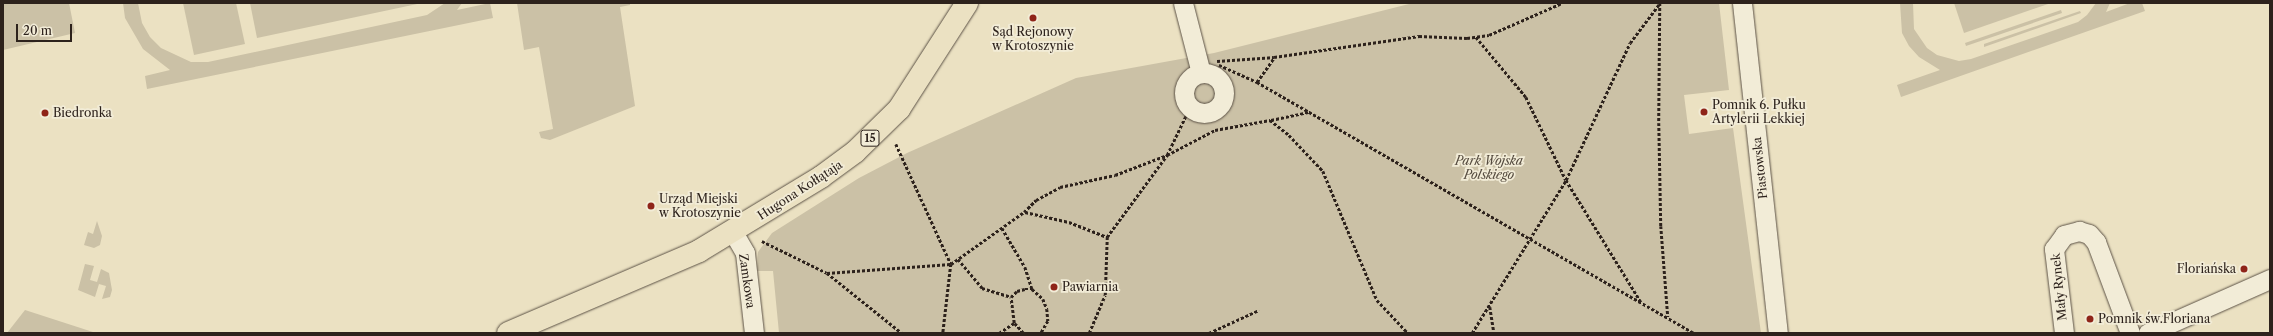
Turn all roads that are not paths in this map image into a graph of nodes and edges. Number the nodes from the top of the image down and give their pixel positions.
1 (967, 3) edge
2 (1183, 3) edge
3 (1742, 3) edge
4 (1201, 73) junction
5 (733, 232) junction
6 (2270, 279) edge
7 (508, 333) edge
8 (754, 333) edge
9 (1778, 333) edge
10 (2064, 333) edge
11 (2130, 333) edge
12 (2148, 333) edge

1 - 5 main road, Hugona Kołłątaja / 15
2 - 4 street
3 - 9 street, Piastowska
4 - 4 street
5 - 7 main road, Hugona Kołłątaja / 15
5 - 8 street, Zamkowa
6 - 12 street
10 - 11 street, Mały Rynek

